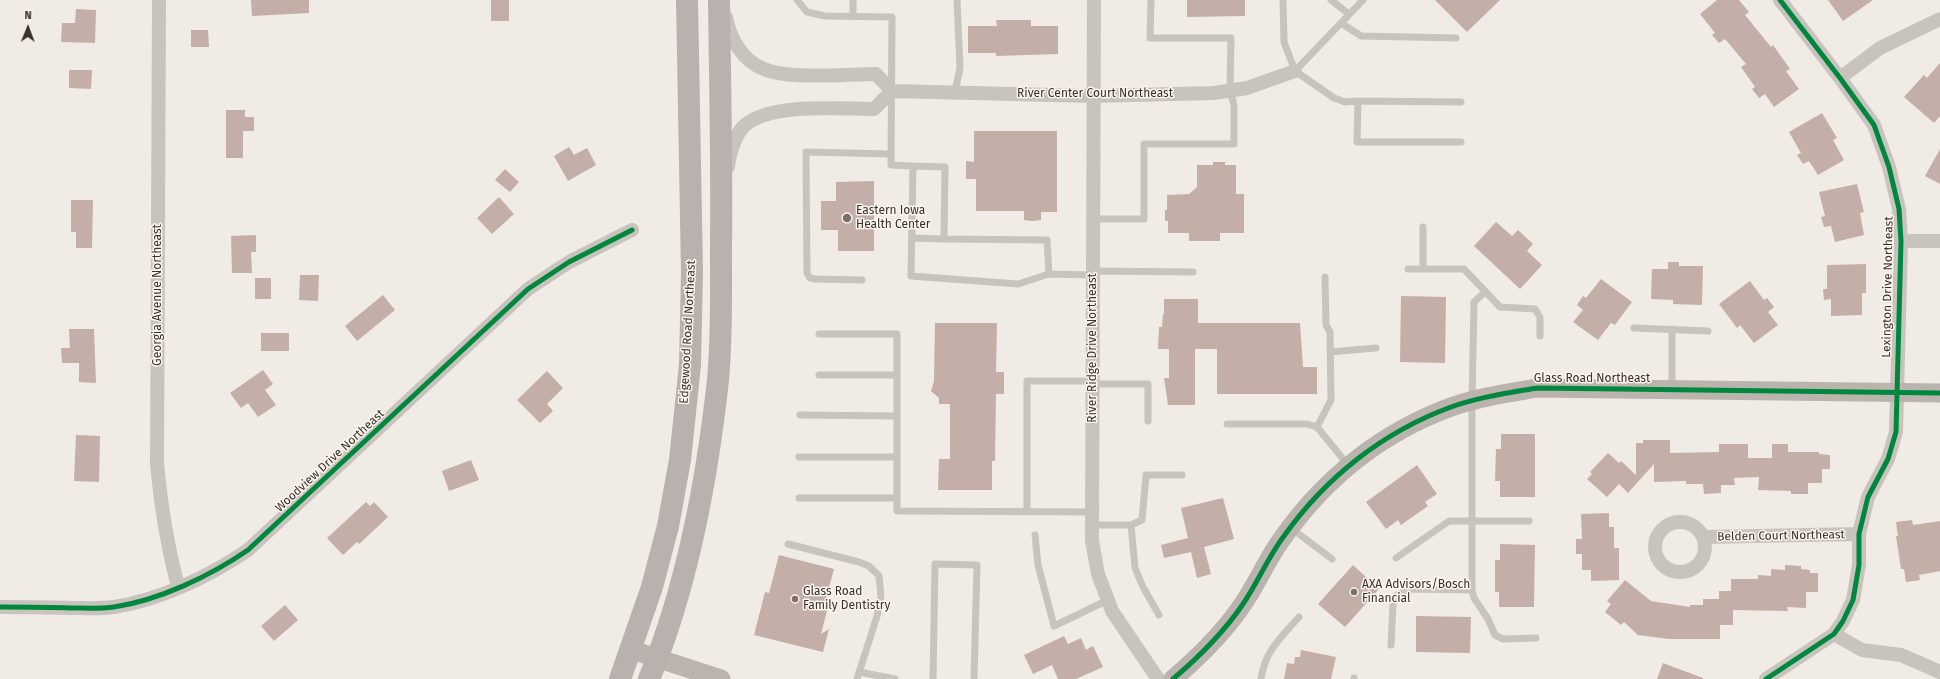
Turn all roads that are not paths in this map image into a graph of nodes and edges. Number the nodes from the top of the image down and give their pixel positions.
1 (160, 0) edge
2 (687, 0) edge
3 (721, 0) edge
4 (797, 0) edge
5 (853, 0) edge
6 (957, 0) edge
7 (1094, 0) edge
8 (1151, 0) edge
9 (1283, 0) edge
10 (1331, 0) edge
11 (1363, 0) edge
12 (1780, 0) edge
13 (1349, 14) junction
14 (853, 16) junction
15 (1940, 19) edge
16 (1341, 23) junction
17 (1456, 38) dead end
18 (1295, 71) junction
19 (1840, 78) junction
20 (1230, 90) junction
21 (892, 91) junction
22 (955, 92) junction
23 (1094, 96) junction
24 (1358, 101) junction
25 (1461, 102) dead end
26 (1461, 142) dead end
27 (891, 154) junction
28 (913, 166) junction
29 (721, 213) junction
30 (1093, 219) junction
31 (1423, 227) dead end
32 (632, 230) dead end
33 (912, 238) junction
34 (944, 239) junction
35 (1901, 241) junction
36 (1940, 241) edge
37 (1408, 269) dead end
38 (1423, 269) junction
39 (1193, 272) dead end
40 (1093, 273) junction
41 (1049, 274) junction
42 (1325, 277) dead end
43 (862, 280) dead end
44 (1485, 292) junction
45 (1634, 328) dead end
46 (1672, 329) junction
47 (1708, 331) dead end
48 (819, 334) dead end
49 (1540, 336) dead end
50 (1376, 348) dead end
51 (1330, 352) junction
52 (819, 375) dead end
53 (897, 375) junction
54 (1092, 382) junction
55 (1672, 389) junction
56 (1896, 392) junction
57 (1940, 393) edge
58 (1472, 401) junction
59 (800, 416) dead end
60 (897, 416) junction
61 (1148, 421) dead end
62 (1227, 424) dead end
63 (1317, 427) junction
64 (799, 457) dead end
65 (897, 457) junction
66 (1349, 466) junction
67 (1182, 475) dead end
68 (799, 498) dead end
69 (897, 498) junction
70 (1027, 511) junction
71 (1092, 518) junction
72 (1472, 521) junction
73 (1529, 521) dead end
74 (1131, 525) junction
75 (1291, 528) junction
76 (1859, 534) junction
77 (1035, 535) dead end
78 (1704, 537) dead end
79 (788, 544) dead end
80 (1396, 558) dead end
81 (1332, 559) dead end
82 (178, 588) junction
83 (1472, 590) junction
84 (1108, 600) junction
85 (0, 607) edge
86 (1159, 615) dead end
87 (1299, 617) dead end
88 (1834, 634) junction
89 (1536, 638) dead end
90 (1390, 645) dead end
91 (632, 650) junction
92 (657, 659) junction
93 (1940, 672) edge
94 (858, 676) edge
95 (620, 679) edge
96 (649, 679) edge
97 (720, 679) edge
98 (895, 679) edge
99 (933, 679) edge
100 (974, 679) edge
101 (1158, 679) edge
102 (1173, 679) edge
103 (1262, 679) edge
104 (1766, 679) edge

1 - 82 street, Georgia Avenue Northeast
2 - 91 main road, Edgewood Road Northeast
3 - 21 street
3 - 29 main road
4 - 14 lane
5 - 14 lane
6 - 22 lane
7 - 23 street, River Ridge Drive Northeast
8 - 20 lane
9 - 18 lane
10 - 13 lane
11 - 13 lane
12 - 19 street, Lexington Drive Northeast
13 - 16 lane
14 - 21 lane
15 - 19 street
16 - 17 lane
16 - 18 lane
18 - 20 street, River Center Court Northeast
18 - 24 lane
19 - 35 street, Lexington Drive Northeast
20 - 23 street, River Center Court Northeast
20 - 30 lane
21 - 22 street, River Center Court Northeast
21 - 27 lane
21 - 29 street
22 - 23 street, River Center Court Northeast
23 - 30 street, River Ridge Drive Northeast
24 - 25 lane
24 - 26 lane
27 - 28 lane
27 - 43 lane
28 - 33 lane
28 - 34 lane
29 - 92 main road
30 - 40 street, River Ridge Drive Northeast
31 - 38 lane
32 - 82 street, Woodview Drive Northeast
33 - 34 lane
33 - 41 lane
34 - 41 lane
35 - 36 street
35 - 56 street, Lexington Drive Northeast
37 - 38 lane
38 - 44 lane
39 - 40 lane
40 - 41 lane
40 - 54 street, River Ridge Drive Northeast
42 - 51 lane
44 - 49 lane
44 - 58 lane
45 - 46 lane
46 - 47 lane
46 - 55 lane
48 - 53 lane
50 - 51 lane
51 - 63 lane
52 - 53 lane
53 - 60 lane
54 - 61 lane
54 - 70 lane
54 - 71 street, River Ridge Drive Northeast
55 - 56 street, Glass Road Northeast
55 - 58 street, Glass Road Northeast
56 - 57 street, Glass Road Northeast
56 - 76 street, Lexington Drive Northeast
58 - 66 street, Glass Road Northeast
58 - 72 lane
59 - 60 lane
60 - 65 lane
62 - 63 lane
63 - 66 lane
64 - 65 lane
65 - 69 lane
66 - 75 street, Glass Road Northeast
67 - 74 lane
68 - 69 lane
69 - 70 lane
70 - 71 lane
71 - 74 lane
71 - 84 street, River Ridge Drive Northeast
72 - 73 lane
72 - 80 lane
72 - 83 lane
74 - 86 lane
75 - 81 lane
75 - 102 street, Glass Road Northeast
76 - 78 street, Belden Court Northeast
76 - 88 street, Lexington Drive Northeast
77 - 84 lane
79 - 94 lane
82 - 85 street, Woodview Drive Northeast
83 - 89 lane
83 - 90 lane
84 - 101 street, River Ridge Drive Northeast
87 - 103 lane
88 - 93 street
88 - 104 street
91 - 92 street
91 - 95 main road, Edgewood Road Northeast
92 - 96 main road
92 - 97 street
94 - 98 lane
99 - 100 lane

